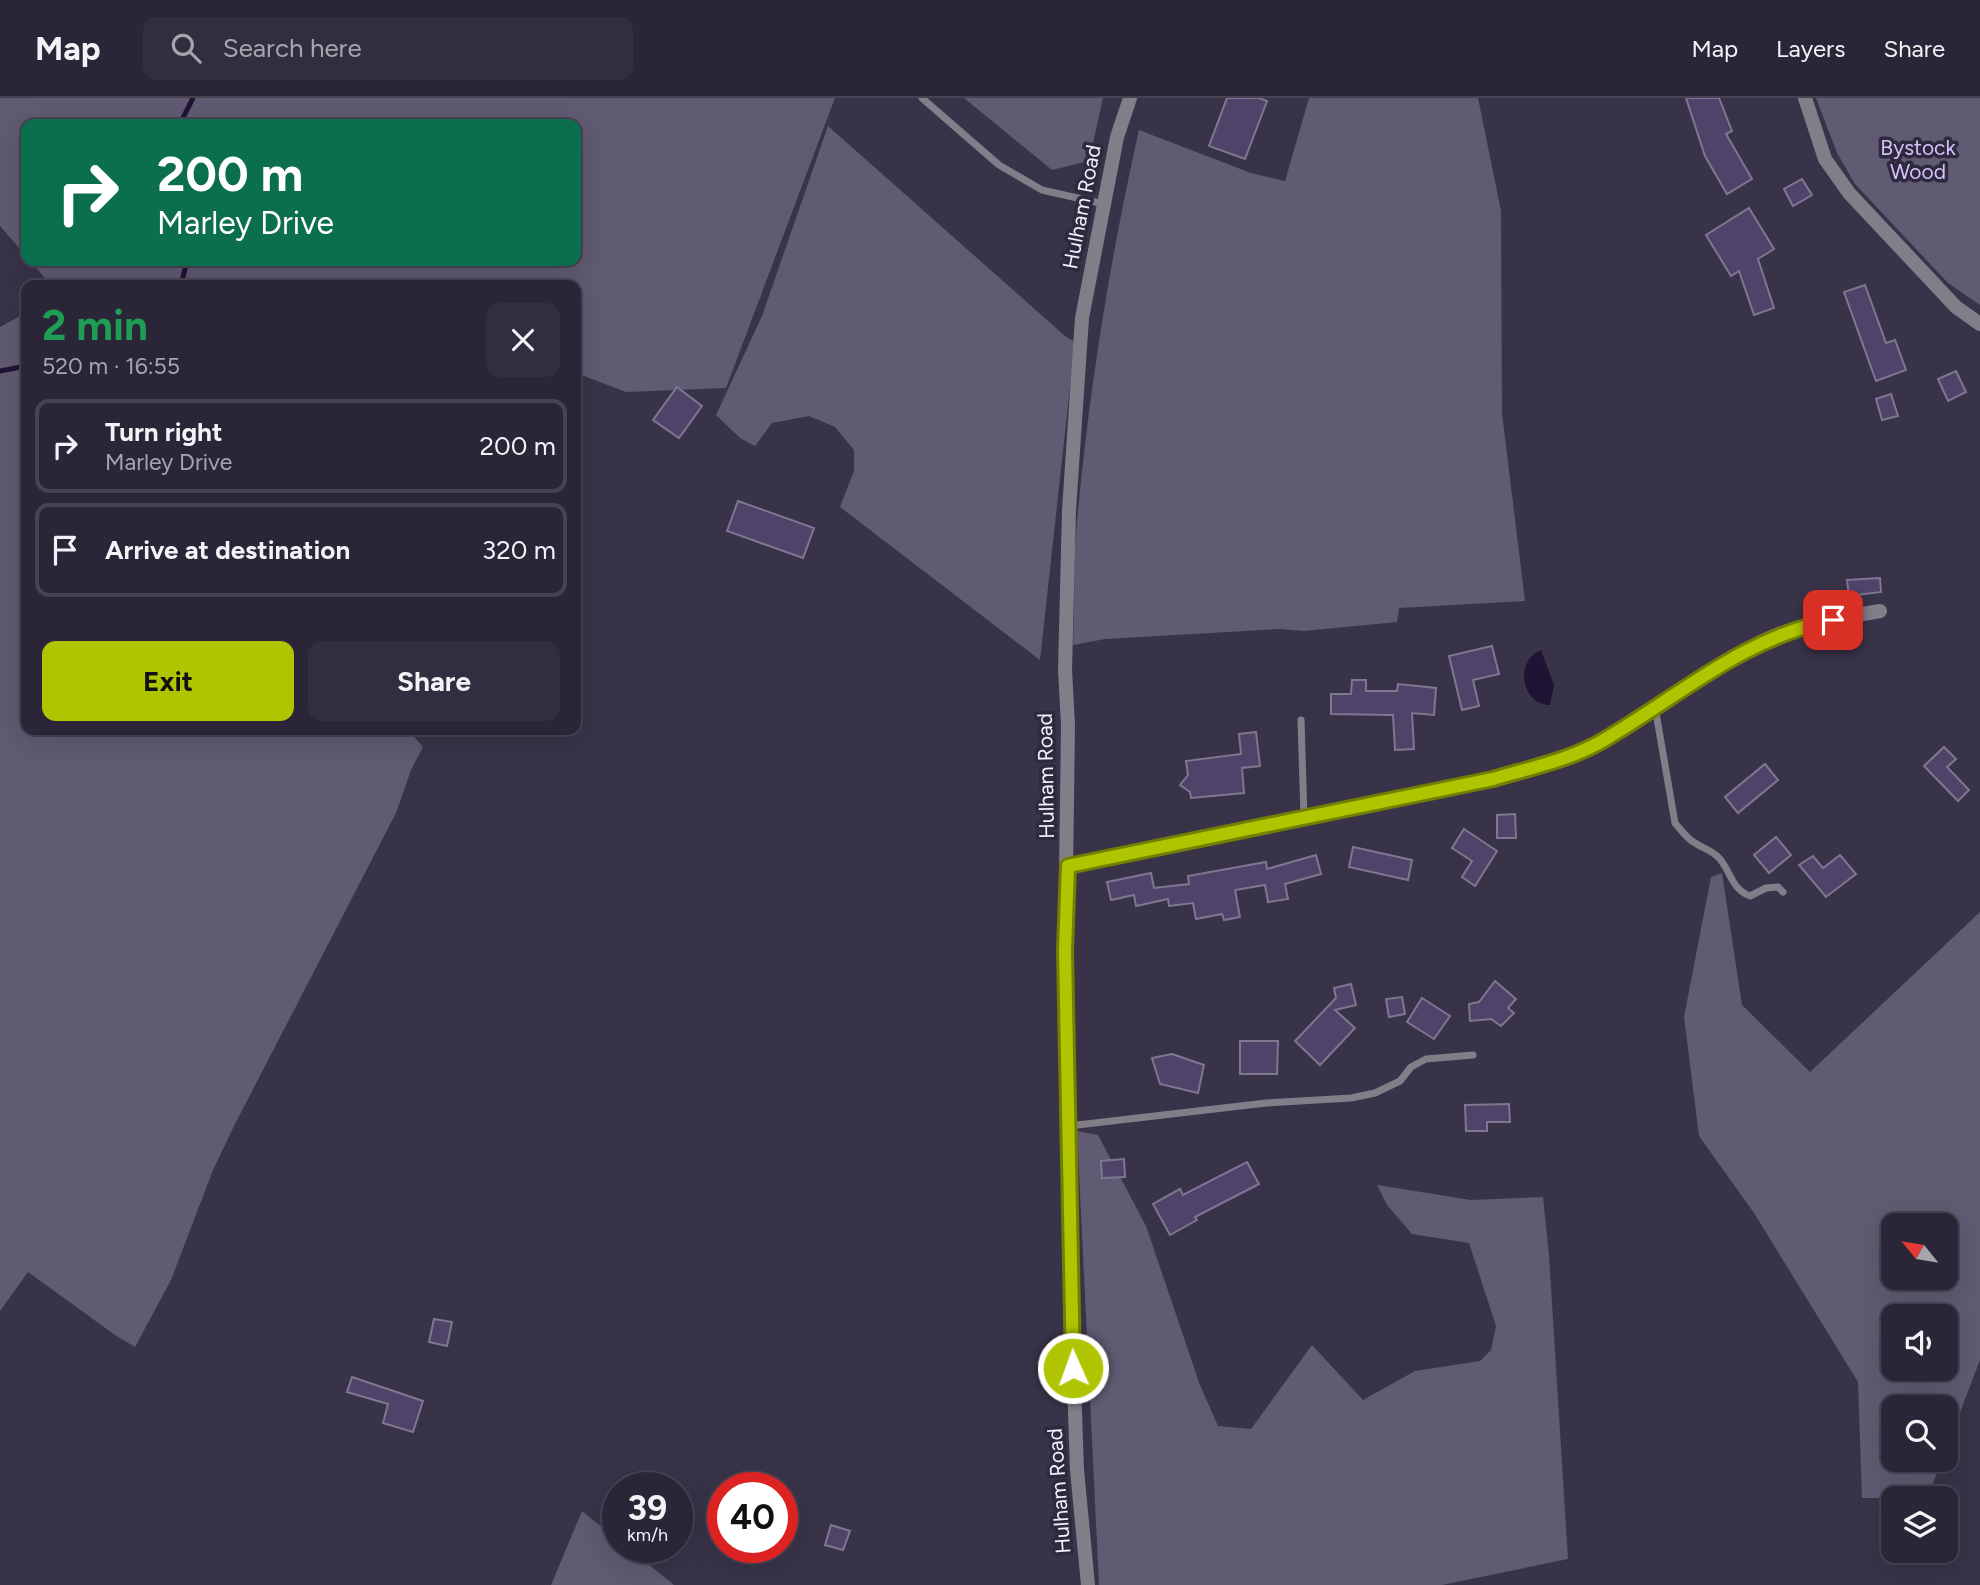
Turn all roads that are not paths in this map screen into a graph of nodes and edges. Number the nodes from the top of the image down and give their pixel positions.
1 (922, 98) edge
2 (1130, 98) edge
3 (1805, 98) edge
4 (1104, 204) junction
5 (1980, 324) edge
6 (1880, 611) dead end
7 (1655, 706) junction
8 (1301, 720) dead end
9 (1304, 817) junction
10 (1068, 866) junction
11 (1783, 892) dead end
12 (1473, 1055) dead end
13 (1069, 1126) junction
14 (1088, 1585) edge

1 - 4 lane
2 - 4 street, Hulham Road
3 - 5 street
4 - 10 street, Hulham Road
6 - 7 street
7 - 9 street
7 - 11 lane
8 - 9 lane
9 - 10 street
10 - 13 street, Hulham Road
12 - 13 lane
13 - 14 street, Hulham Road

